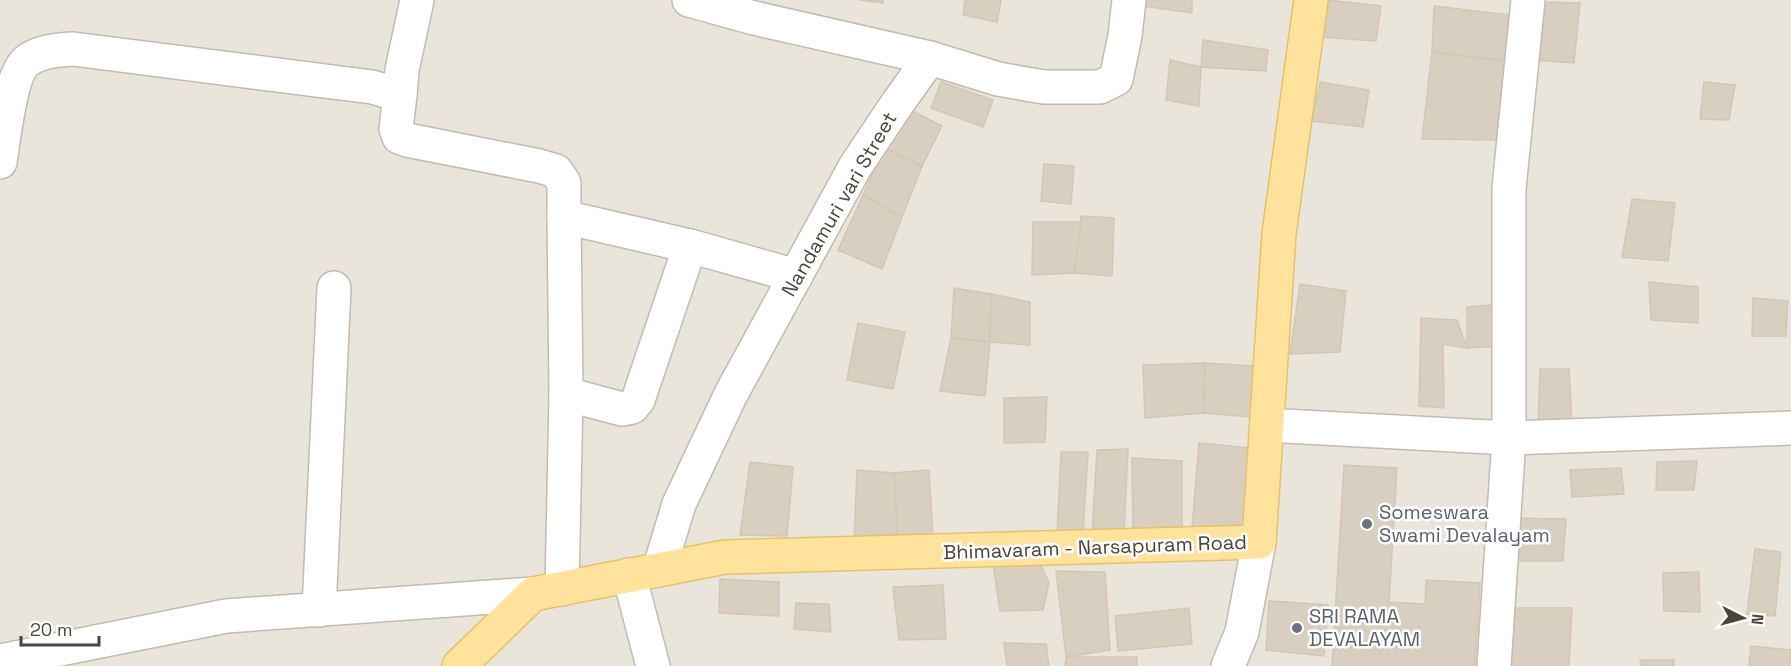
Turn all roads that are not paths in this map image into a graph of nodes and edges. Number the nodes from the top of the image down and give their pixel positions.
1 (417, 0) edge
2 (689, 0) edge
3 (1129, 0) edge
4 (1311, 0) edge
5 (1528, 0) edge
6 (930, 58) junction
7 (400, 95) junction
8 (4, 108) edge
9 (0, 162) edge
10 (564, 217) junction
11 (690, 246) junction
12 (796, 276) junction
13 (334, 288) dead end
14 (566, 394) junction
15 (1267, 424) junction
16 (1791, 428) edge
17 (1509, 438) junction
18 (1260, 542) junction
19 (644, 573) junction
20 (547, 592) junction
21 (319, 609) junction
22 (0, 661) edge
23 (459, 666) edge
24 (653, 666) edge
25 (1228, 666) edge
26 (1494, 666) edge

1 - 7 street
2 - 6 street
3 - 6 street
4 - 15 main road, Bhimavaram - Narsapuram Road
5 - 17 street
6 - 12 street, Nandamuri vari Street
7 - 8 street
7 - 10 street
8 - 9 street
10 - 11 street
10 - 14 street
11 - 12 street
11 - 14 street
12 - 19 street, Nandamuri vari Street
13 - 21 street
14 - 20 street
15 - 17 street
15 - 18 main road, Bhimavaram - Narsapuram Road
16 - 17 street
17 - 26 street
18 - 19 main road, Bhimavaram - Narsapuram Road
18 - 25 street
19 - 20 main road, Bhimavaram - Narsapuram Road
19 - 24 street
20 - 21 street
20 - 23 main road
21 - 22 street

